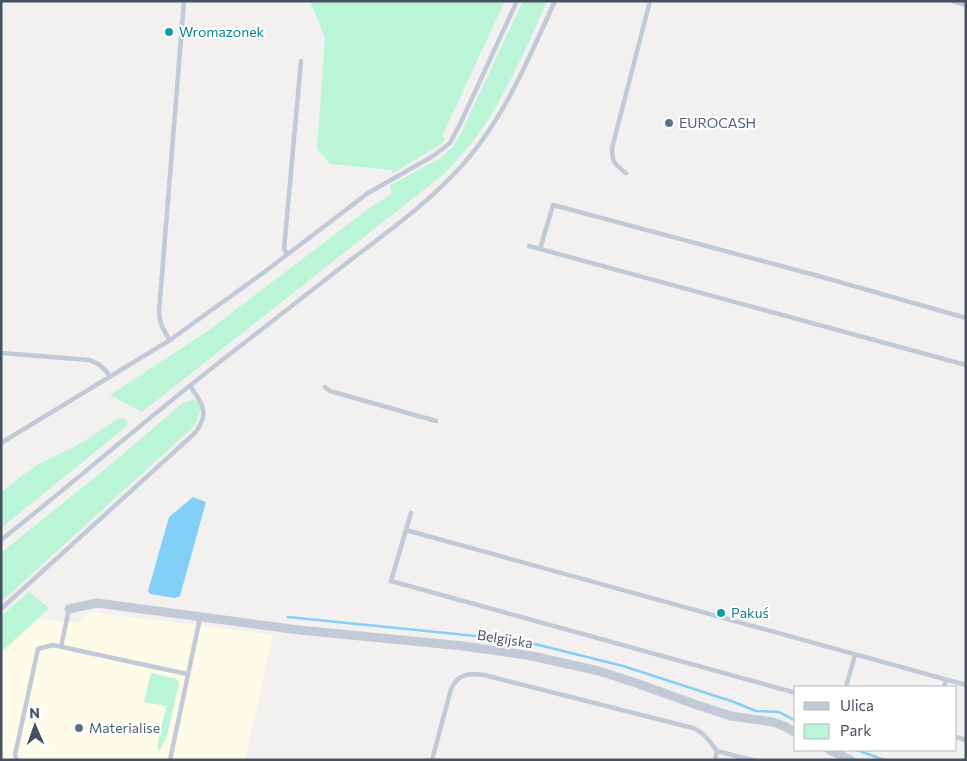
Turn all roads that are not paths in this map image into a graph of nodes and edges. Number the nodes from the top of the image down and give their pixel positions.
1 (184, 1) edge
2 (517, 1) edge
3 (555, 1) edge
4 (650, 1) edge
5 (953, 1) edge
6 (966, 4) edge
7 (301, 61) dead end
8 (626, 173) dead end
9 (529, 246) dead end
10 (540, 249) junction
11 (287, 254) junction
12 (966, 318) edge
13 (170, 340) junction
14 (1, 353) edge
15 (966, 366) edge
16 (110, 377) junction
17 (190, 386) junction
18 (325, 387) dead end
19 (436, 422) dead end
20 (1, 444) edge
21 (411, 513) dead end
22 (406, 530) junction
23 (1, 540) edge
24 (1, 609) edge
25 (70, 609) joint
26 (200, 618) junction
27 (61, 647) junction
28 (855, 654) junction
29 (187, 674) junction
30 (946, 680) junction
31 (966, 685) edge
32 (846, 686) edge
33 (944, 686) edge
34 (794, 692) edge
35 (794, 732) edge
36 (717, 750) junction
37 (831, 751) edge
38 (17, 760) edge
39 (170, 760) edge
40 (432, 760) edge
41 (715, 760) edge
42 (752, 760) edge
43 (851, 760) edge

1 - 13 lane
2 - 11 lane
3 - 17 lane
4 - 8 lane
5 - 6 lane
7 - 11 lane
9 - 10 lane
10 - 12 lane
10 - 15 lane
11 - 13 lane
13 - 16 lane
14 - 16 lane
16 - 20 lane
17 - 23 lane
17 - 24 lane
18 - 19 lane
21 - 22 lane
22 - 28 lane
22 - 34 lane
25 - 26 street, Belgijska
25 - 27 lane
26 - 29 lane
26 - 35 street, Belgijska
27 - 29 lane
27 - 38 lane
28 - 30 lane
28 - 32 lane
29 - 39 lane
30 - 31 lane
30 - 33 lane
36 - 40 lane
36 - 41 lane
36 - 42 lane
37 - 43 street

